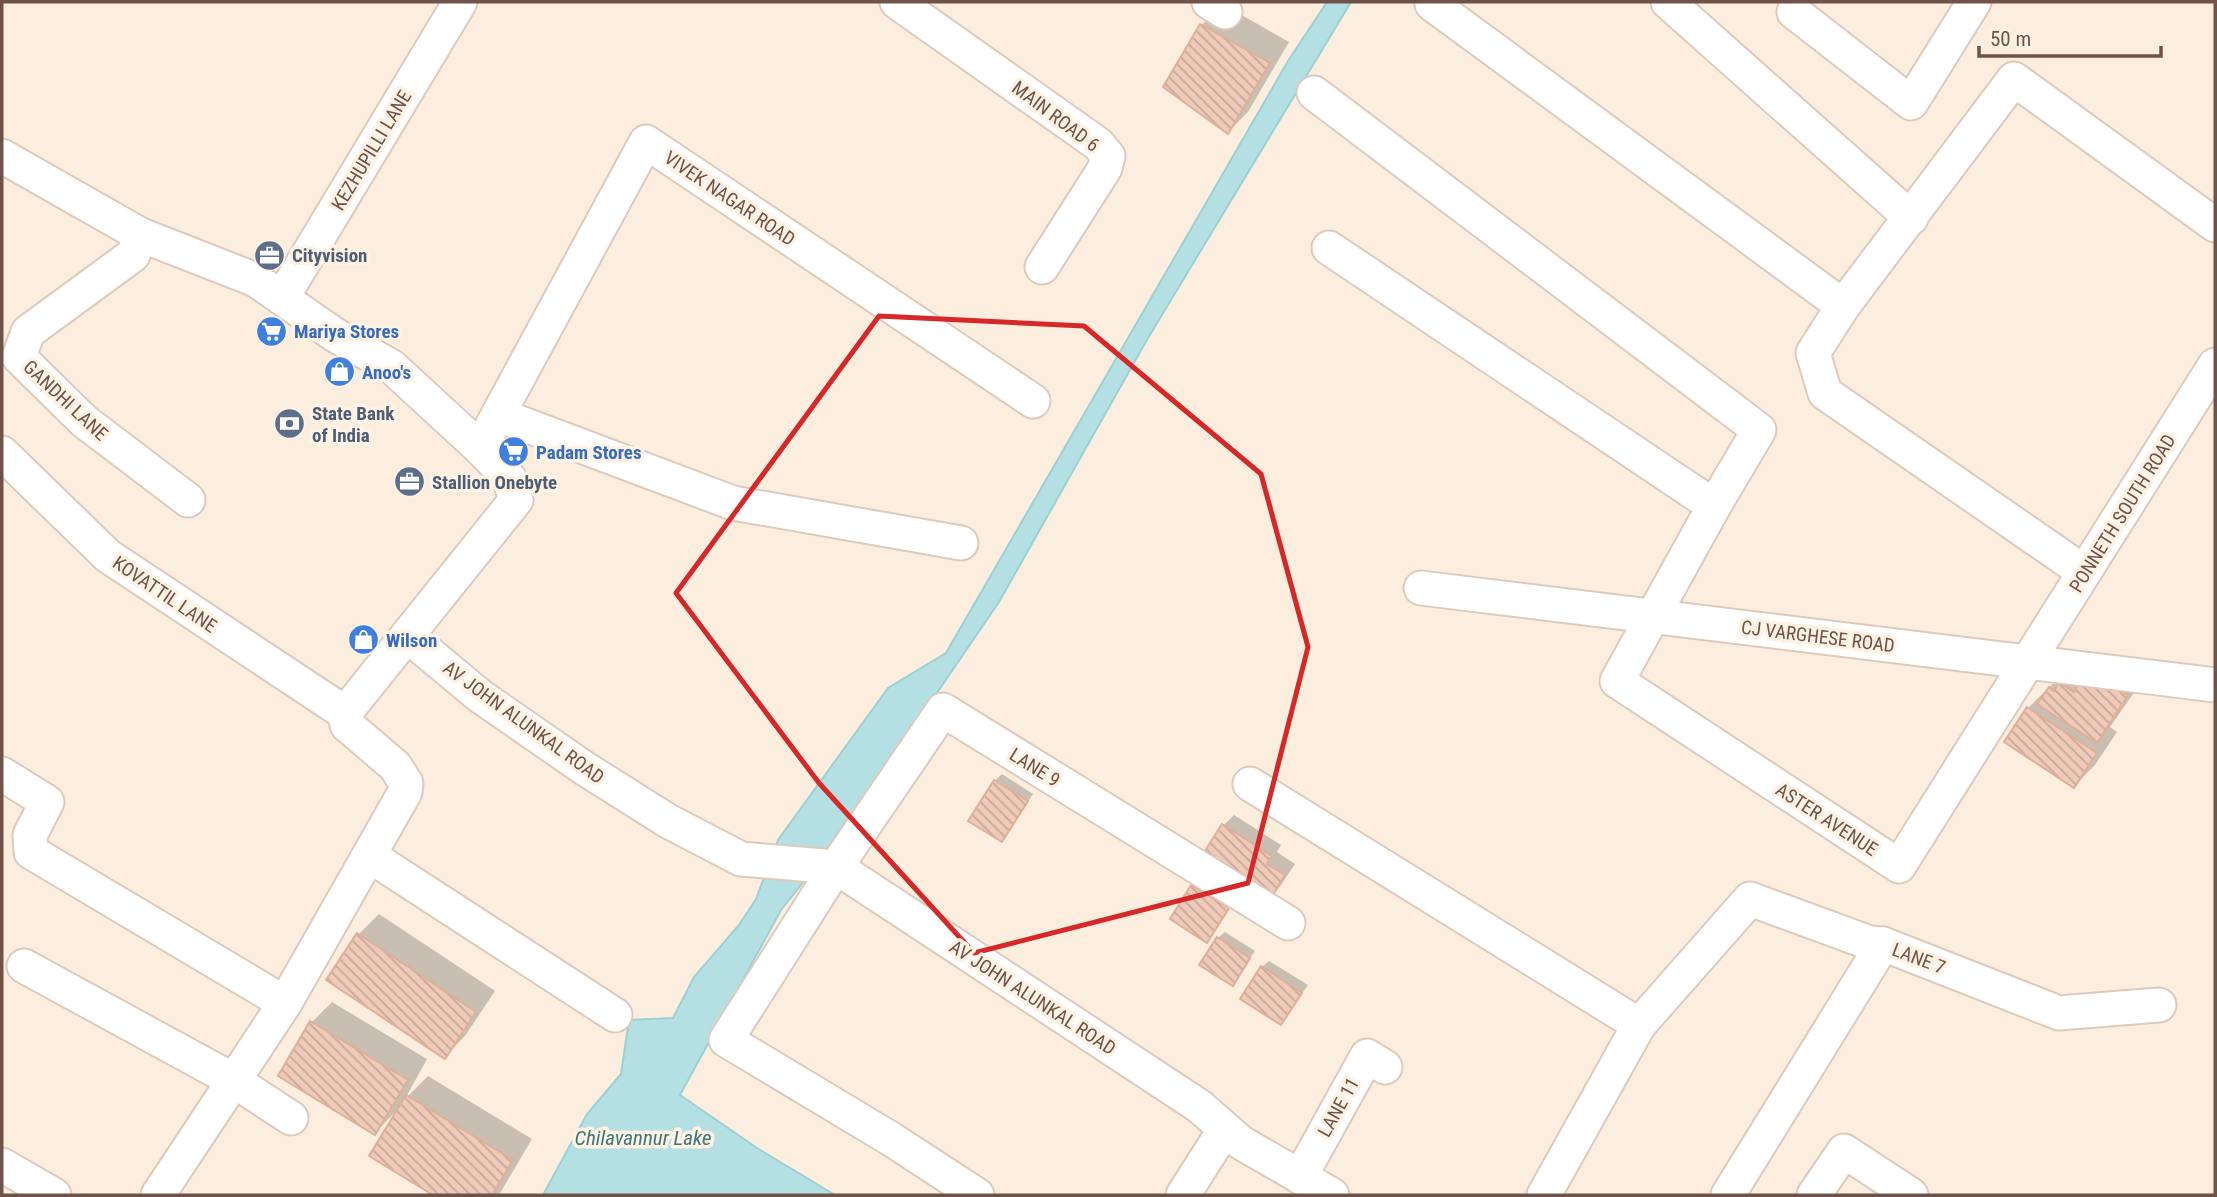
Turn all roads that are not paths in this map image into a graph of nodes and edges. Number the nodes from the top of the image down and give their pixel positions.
1 (460, 2) edge
2 (897, 2) edge
3 (1668, 2) edge
4 (1974, 2) edge
5 (1432, 4) dead end
6 (1794, 12) dead end
7 (1314, 93) dead end
8 (2, 156) edge
9 (1911, 218) junction
10 (2215, 225) edge
11 (141, 235) junction
12 (1329, 247) dead end
13 (1042, 267) dead end
14 (282, 298) junction
15 (1843, 306) junction
16 (2215, 365) edge
17 (1033, 401) dead end
18 (499, 415) junction
19 (480, 448) junction
20 (2, 453) edge
21 (188, 500) dead end
22 (1714, 506) junction
23 (961, 542) dead end
24 (2084, 572) junction
25 (1421, 588) dead end
26 (1656, 615) junction
27 (408, 636) junction
28 (2028, 663) junction
29 (2215, 685) edge
30 (345, 713) junction
31 (2, 774) edge
32 (1250, 784) dead end
33 (370, 856) junction
34 (836, 867) junction
35 (1288, 923) dead end
36 (1883, 944) junction
37 (24, 966) dead end
38 (1662, 988) dead end
39 (285, 1003) junction
40 (2159, 1005) dead end
41 (615, 1014) dead end
42 (1639, 1025) junction
43 (1385, 1067) dead end
44 (233, 1080) junction
45 (291, 1118) dead end
46 (1225, 1129) junction
47 (2, 1165) edge
48 (1300, 1177) junction
49 (54, 1195) edge
50 (158, 1195) edge
51 (977, 1195) edge
52 (1183, 1195) edge
53 (1332, 1195) edge
54 (1544, 1195) edge
55 (1728, 1195) edge
56 (1814, 1195) edge
57 (1911, 1195) edge

1 - 14 street, KEZHUPILLI LANE
2 - 13 street, MAIN ROAD 6
3 - 9 street
4 - 6 street
5 - 15 street
7 - 22 street
8 - 11 street
9 - 10 street
9 - 15 street
11 - 14 street
11 - 21 street, GANDHI LANE
12 - 22 street
14 - 19 street
15 - 24 street
16 - 24 street, PONNETH SOUTH ROAD
17 - 18 street, VIVEK NAGAR ROAD
18 - 19 street, VIVEK NAGAR ROAD
18 - 23 street
19 - 27 street
20 - 30 street, KOVATTIL LANE
22 - 26 street
24 - 28 street, PONNETH SOUTH ROAD
25 - 26 street, CJ VARGHESE ROAD
26 - 28 street, CJ VARGHESE ROAD
26 - 28 street, ASTER AVENUE
27 - 30 street
27 - 34 street, AV JOHN ALUNKAL ROAD
28 - 29 street, CJ VARGHESE ROAD
30 - 33 street, KOVATTIL LANE
31 - 39 street
32 - 42 street
33 - 39 street
33 - 41 street
34 - 35 street, LANE 9
34 - 46 street, AV JOHN ALUNKAL ROAD
34 - 51 street
36 - 40 street, LANE 7
36 - 42 street
36 - 55 street, LANE 7
37 - 44 street
38 - 42 street
39 - 44 street
42 - 54 street
43 - 48 street, LANE 11
44 - 45 street
44 - 50 street
46 - 48 street, AV JOHN ALUNKAL ROAD
46 - 52 street
47 - 49 street
48 - 53 street, AV JOHN ALUNKAL ROAD
56 - 57 street

